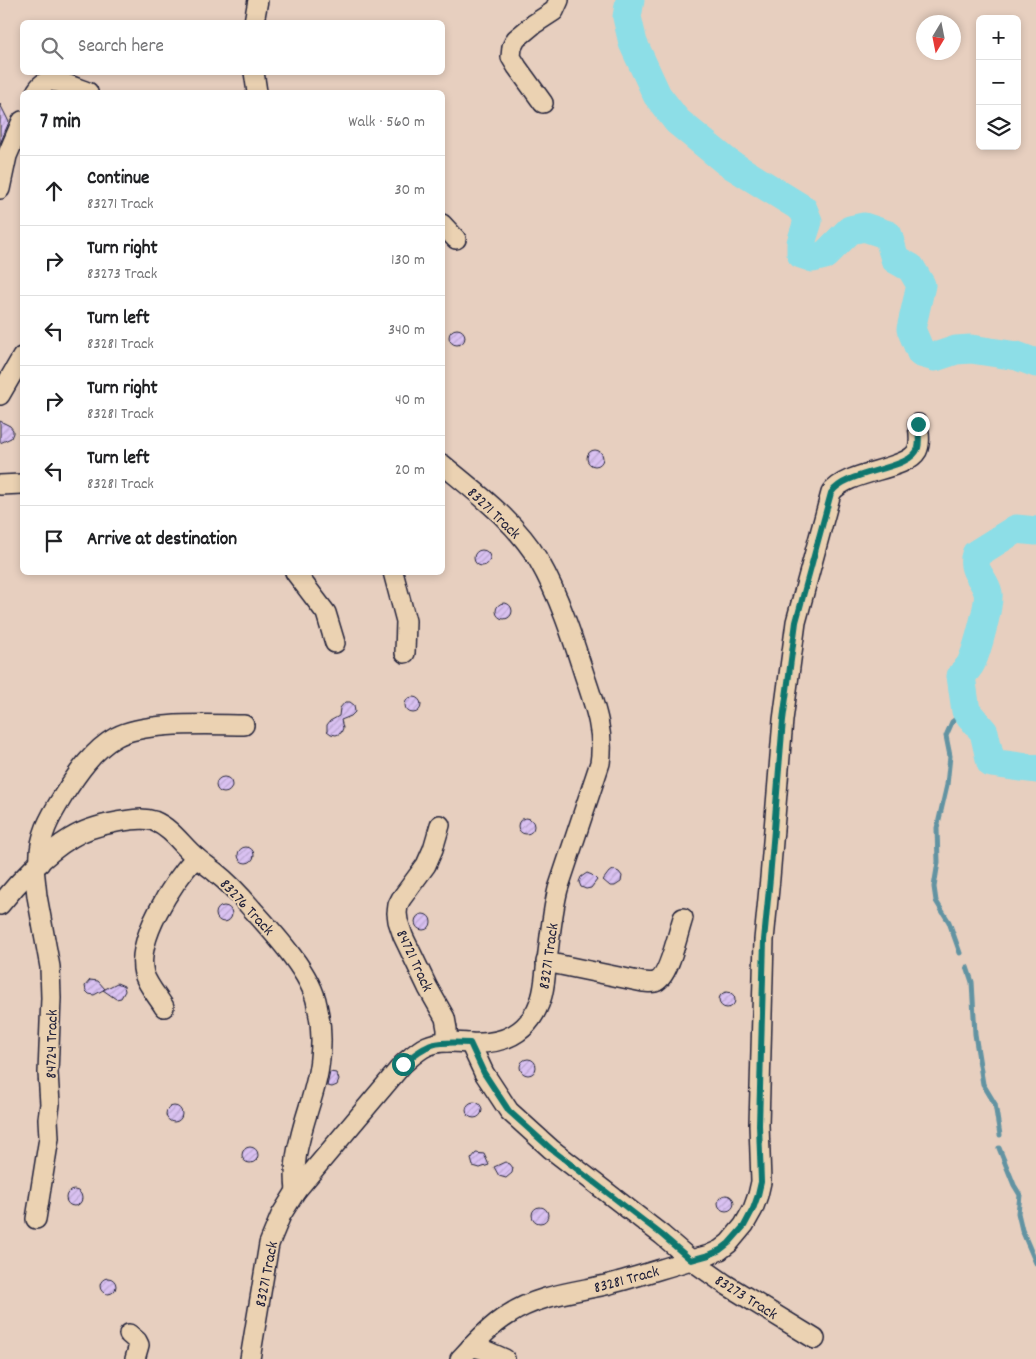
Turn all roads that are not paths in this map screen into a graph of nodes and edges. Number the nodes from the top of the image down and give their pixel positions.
1 (258, 0) edge
2 (559, 0) edge
3 (254, 20) edge
4 (37, 90) edge
5 (82, 90) edge
6 (543, 103) dead end
7 (20, 127) edge
8 (0, 189) edge
9 (445, 227) edge
10 (456, 239) dead end
11 (20, 360) edge
12 (0, 395) edge
13 (918, 424) dead end
14 (446, 471) edge
15 (20, 484) edge
16 (0, 485) edge
17 (297, 575) edge
18 (394, 575) edge
19 (335, 644) dead end
20 (405, 654) dead end
21 (244, 725) dead end
22 (440, 825) dead end
23 (196, 857) junction
24 (37, 865) junction
25 (0, 905) edge
26 (683, 918) dead end
27 (546, 962) junction
28 (164, 1008) dead end
29 (447, 1042) junction
30 (470, 1043) junction
31 (296, 1191) junction
32 (36, 1220) dead end
33 (691, 1260) junction
34 (129, 1334) dead end
35 (815, 1339) dead end
36 (466, 1353) edge
37 (135, 1359) edge
38 (250, 1359) edge
39 (505, 1359) edge

1 - 3 street
2 - 6 street
4 - 5 street
7 - 8 street
9 - 10 street
11 - 12 street
13 - 33 street, 83281 Track
14 - 27 street, 83271 Track
15 - 16 street
17 - 19 street
18 - 20 street
21 - 24 street, 84724 Track
22 - 29 street, 84721 Track
23 - 24 street, 83276 Track
23 - 28 street
23 - 31 street, 83276 Track
24 - 25 street, 83276 Track
24 - 32 street, 84724 Track
26 - 27 street
27 - 30 street, 83271 Track
29 - 30 street, 83271 Track
29 - 31 street, 83271 Track
30 - 33 street, 83273 Track
31 - 38 street, 83271 Track
33 - 35 street, 83273 Track
33 - 36 street, 83281 Track
34 - 37 street
36 - 39 street

